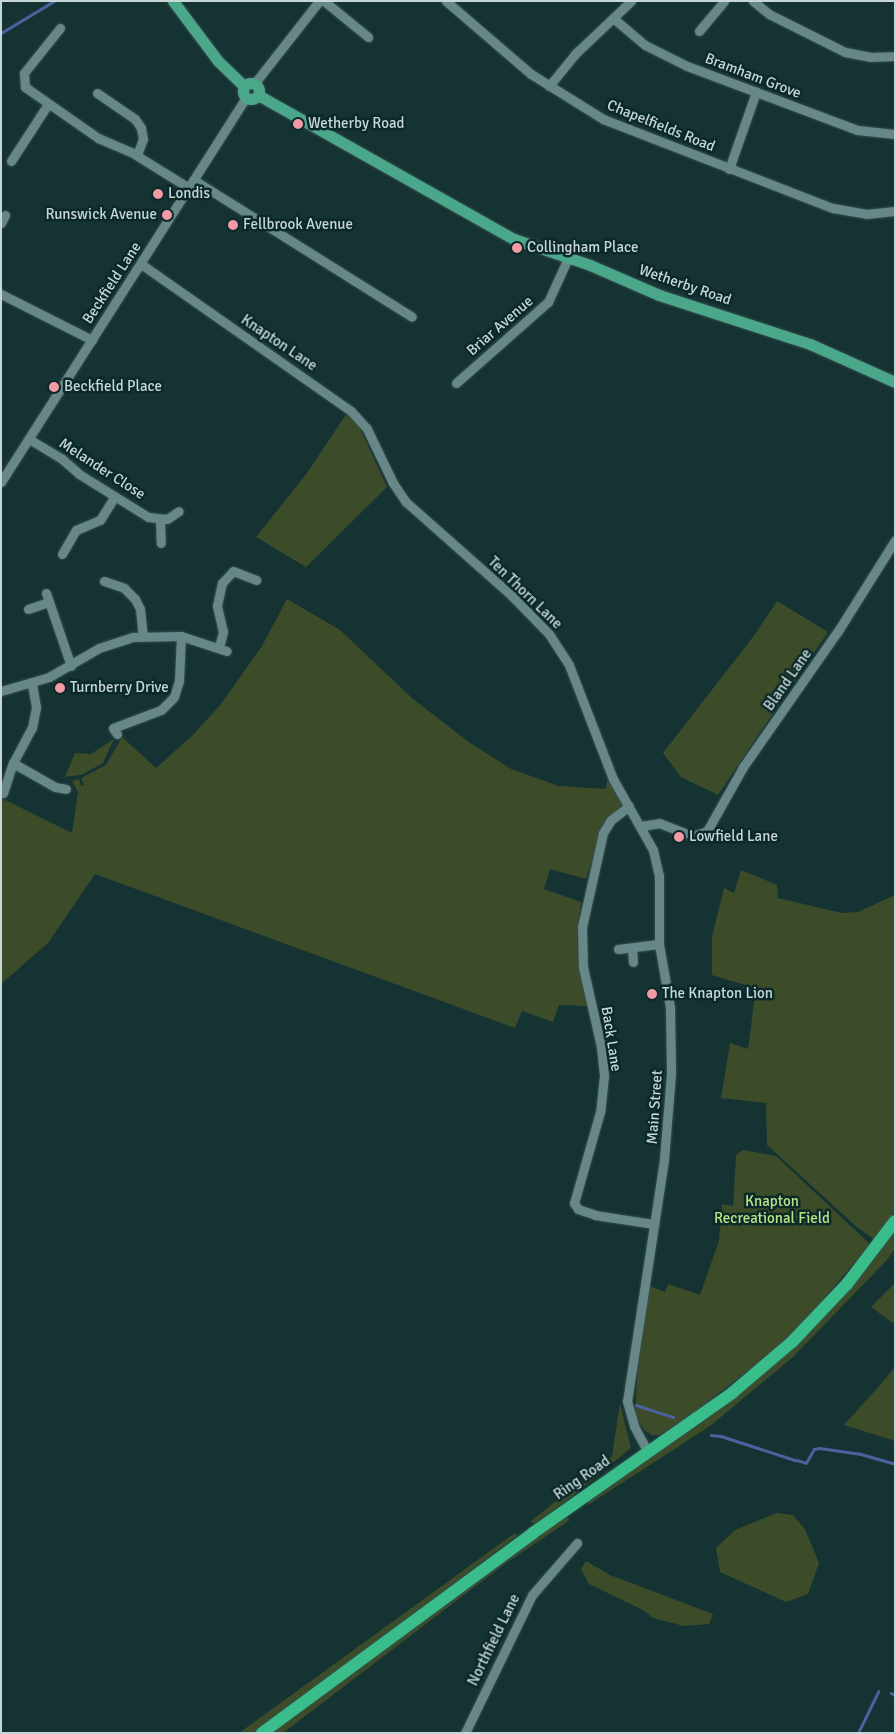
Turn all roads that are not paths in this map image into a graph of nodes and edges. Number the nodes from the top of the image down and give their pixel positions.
1 (173, 1) edge
2 (319, 1) edge
3 (324, 1) edge
4 (446, 1) edge
5 (631, 1) edge
6 (724, 1) edge
7 (753, 1) edge
8 (613, 18) junction
9 (699, 31) dead end
10 (59, 33) dead end
11 (368, 38) dead end
12 (895, 56) edge
13 (549, 86) junction
14 (250, 91) junction
15 (756, 92) junction
16 (97, 93) dead end
17 (48, 104) junction
18 (895, 134) edge
19 (137, 155) junction
20 (11, 161) dead end
21 (728, 169) junction
22 (191, 184) junction
23 (895, 211) edge
24 (568, 258) junction
25 (141, 264) junction
26 (1, 294) edge
27 (412, 317) dead end
28 (92, 340) junction
29 (895, 382) edge
30 (456, 383) dead end
31 (29, 439) junction
32 (383, 463) joint
33 (1, 482) edge
34 (114, 496) junction
35 (179, 511) dead end
36 (160, 520) junction
37 (895, 540) edge
38 (161, 544) dead end
39 (62, 554) dead end
40 (256, 580) dead end
41 (104, 581) dead end
42 (28, 609) dead end
43 (143, 636) junction
44 (181, 636) junction
45 (71, 666) junction
46 (32, 684) junction
47 (1, 691) edge
48 (113, 728) dead end
49 (13, 763) junction
50 (609, 770) joint
51 (66, 789) dead end
52 (3, 793) dead end
53 (629, 806) junction
54 (642, 826) junction
55 (659, 944) junction
56 (632, 948) junction
57 (618, 949) dead end
58 (633, 962) dead end
59 (895, 1221) edge
60 (654, 1224) junction
61 (648, 1452) junction
62 (577, 1543) dead end
63 (262, 1733) edge
64 (465, 1733) edge

1 - 14 main road, Wetherby Road
2 - 14 street, Beckfield Lane
3 - 11 street
4 - 13 street, Chapelfields Road
5 - 8 street
6 - 9 street
7 - 12 street
8 - 13 street
8 - 15 street, Bramham Grove
10 - 17 street
13 - 21 street, Chapelfields Road
14 - 22 street, Beckfield Lane
14 - 24 main road, Wetherby Road
15 - 18 street, Bramham Grove
15 - 21 street
16 - 19 street
17 - 19 street
17 - 20 street
19 - 22 street
21 - 23 street, Chapelfields Road
22 - 25 street, Beckfield Lane
22 - 27 street
24 - 29 main road, Wetherby Road
24 - 30 street, Briar Avenue
25 - 28 street, Beckfield Lane
25 - 32 street, Knapton Lane
26 - 28 street
28 - 31 street, Beckfield Lane
31 - 33 street, Beckfield Lane
31 - 34 street, Melander Close
32 - 50 street, Ten Thorn Lane
34 - 36 street, Melander Close
34 - 39 street
35 - 36 street
36 - 38 street
37 - 54 street, Bland Lane
40 - 44 street
41 - 43 street
42 - 45 street
43 - 44 street
43 - 45 street
44 - 48 street
45 - 46 street
46 - 47 street
46 - 49 street
49 - 51 street
49 - 52 street
50 - 53 street, Main Street
53 - 54 street, Main Street
53 - 60 street, Back Lane
54 - 55 street, Main Street
55 - 56 street
55 - 60 street, Main Street
56 - 57 street
56 - 58 street
59 - 61 highway, Ring Road
60 - 61 street, Main Street
61 - 63 highway, Ring Road
62 - 64 street, Northfield Lane

